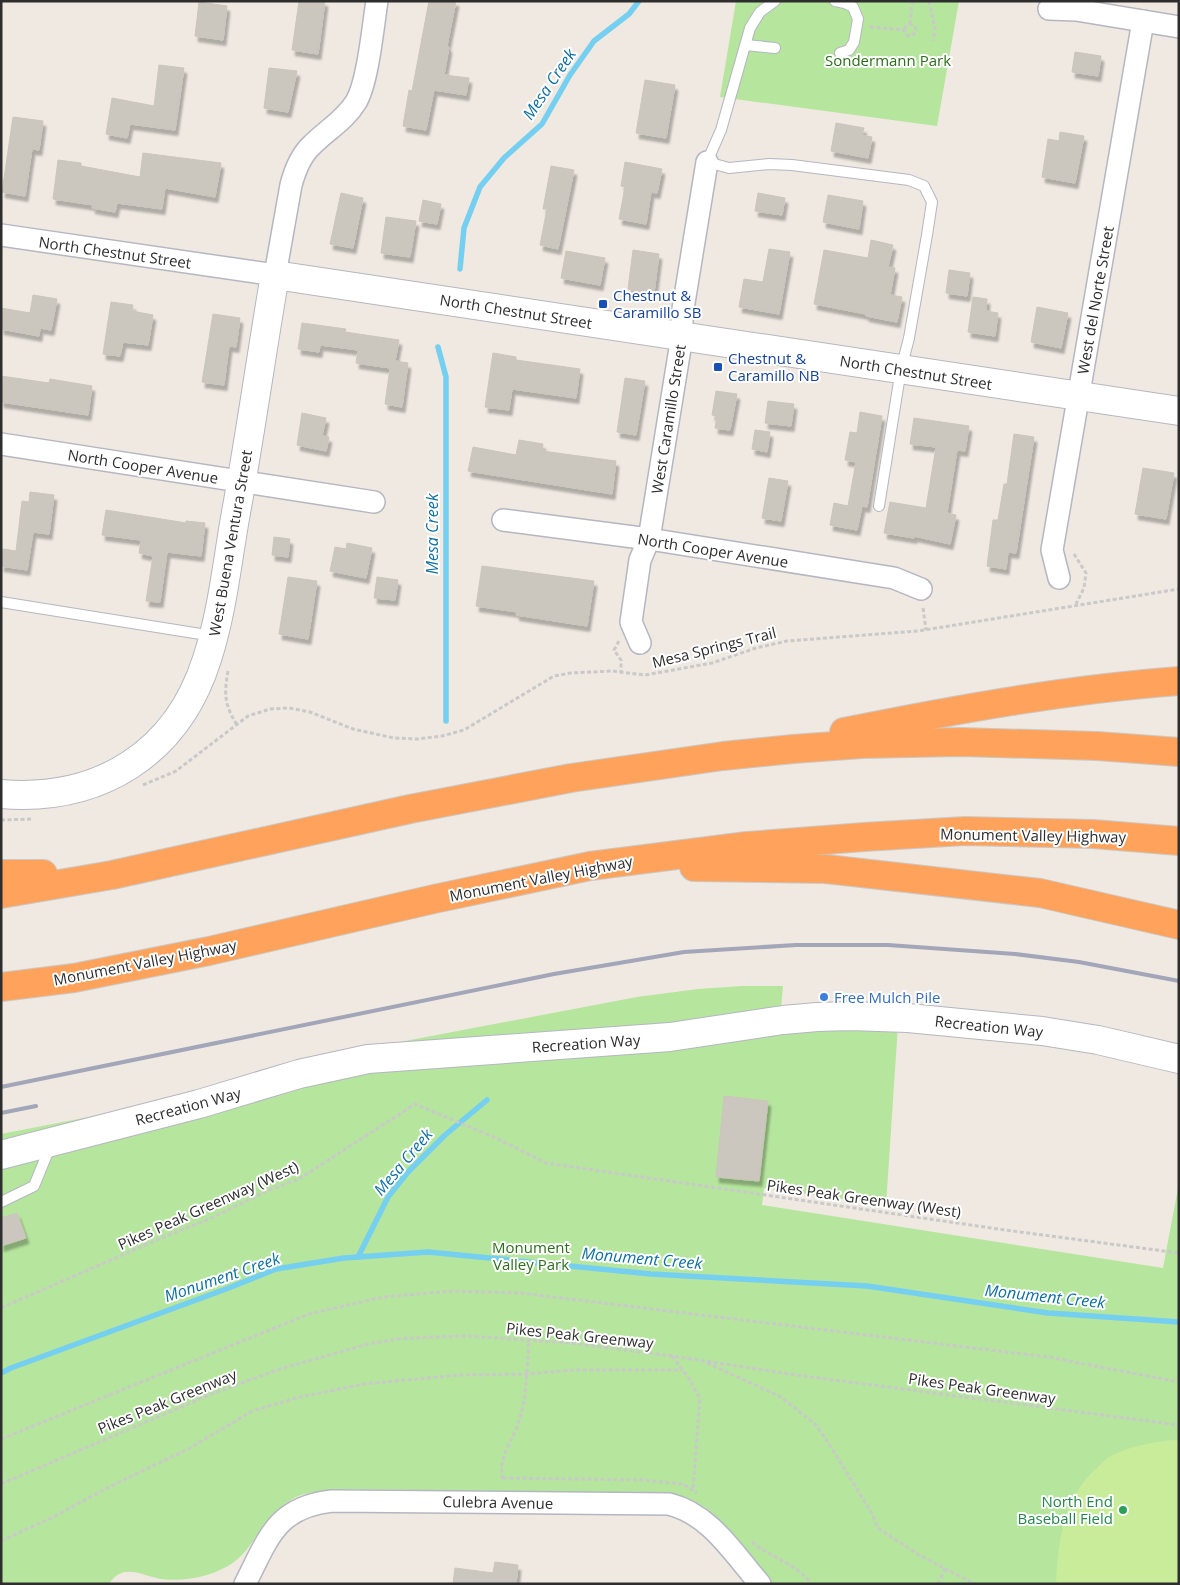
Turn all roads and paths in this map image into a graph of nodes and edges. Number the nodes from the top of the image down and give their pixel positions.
1 (377, 1) edge
2 (775, 1) edge
3 (835, 1) edge
4 (912, 1) edge
5 (929, 1) edge
6 (1049, 9) dead end
7 (1143, 21) junction
8 (910, 24) junction
9 (1179, 27) edge
10 (885, 29) dead end
11 (904, 30) junction
12 (933, 41) dead end
13 (746, 46) junction
14 (776, 48) dead end
15 (840, 53) dead end
16 (707, 162) junction
17 (1, 235) edge
18 (275, 275) junction
19 (682, 336) junction
20 (901, 369) junction
21 (1078, 396) junction
22 (1179, 411) edge
23 (1, 444) edge
24 (242, 481) junction
25 (374, 502) dead end
26 (879, 506) dead end
27 (504, 520) dead end
28 (649, 539) junction
29 (1059, 578) dead end
30 (921, 589) dead end
31 (1179, 589) edge
32 (1, 602) edge
33 (213, 636) junction
34 (640, 643) dead end
35 (229, 665) dead end
36 (1179, 681) edge
37 (237, 725) junction
38 (1179, 752) edge
39 (724, 756) junction
40 (141, 786) dead end
41 (1, 794) edge
42 (37, 818) dead end
43 (1, 820) edge
44 (1179, 841) edge
45 (590, 866) junction
46 (1, 874) edge
47 (112, 875) junction
48 (1, 894) edge
49 (1179, 925) edge
50 (1, 987) edge
51 (1179, 1059) edge
52 (52, 1142) junction
53 (1, 1155) edge
54 (1, 1202) edge
55 (1179, 1253) edge
56 (1, 1308) edge
57 (529, 1339) junction
58 (672, 1356) junction
59 (702, 1360) junction
60 (682, 1370) junction
61 (527, 1374) junction
62 (1179, 1382) edge
63 (1179, 1425) edge
64 (1, 1439) edge
65 (1, 1484) edge
66 (693, 1489) dead end
67 (512, 1502) junction
68 (1, 1541) edge
69 (945, 1569) junction
70 (246, 1584) edge
71 (760, 1584) edge
72 (938, 1584) edge
73 (975, 1584) edge

1 - 18 street
2 - 13 lane
3 - 15 lane
4 - 8 path
5 - 12 path
6 - 7 street
7 - 9 street
7 - 21 street, West del Norte Street
8 - 11 path
8 - 11 path
10 - 11 path
13 - 14 lane
13 - 16 lane
16 - 19 street, West Caramillo Street
16 - 20 lane
17 - 18 street, North Chestnut Street
18 - 19 main road, North Chestnut Street
18 - 24 main road, West Buena Ventura Street
19 - 20 main road, North Chestnut Street
19 - 28 street, West Caramillo Street
20 - 21 main road, North Chestnut Street
20 - 26 lane
21 - 22 main road, North Chestnut Street
21 - 29 street, West del Norte Street
23 - 24 street, North Cooper Avenue
24 - 25 street, North Cooper Avenue
24 - 33 main road, West Buena Ventura Street
27 - 28 street, North Cooper Avenue
28 - 30 street, North Cooper Avenue
28 - 34 street, West Caramillo Street
31 - 37 path, Mesa Springs Trail
32 - 33 lane
33 - 41 main road, West Buena Ventura Street
35 - 37 path
36 - 39 highway
37 - 40 path, Mesa Springs Trail
38 - 39 highway
39 - 47 highway
42 - 43 path
44 - 45 highway, Monument Valley Highway
45 - 49 highway
45 - 50 highway, Monument Valley Highway
46 - 47 highway
47 - 48 highway
51 - 52 main road, Recreation Way
52 - 53 main road, Recreation Way
52 - 54 lane
55 - 56 path, Pikes Peak Greenway (West)
57 - 58 path, Pikes Peak Greenway
57 - 61 path
57 - 65 path, Pikes Peak Greenway
58 - 59 path, Pikes Peak Greenway
58 - 60 path
59 - 63 path, Pikes Peak Greenway
59 - 69 path
60 - 61 path
60 - 66 path
61 - 67 path
61 - 68 path
62 - 64 path
67 - 70 street, Culebra Avenue
67 - 71 street, Culebra Avenue
69 - 72 path
69 - 73 path

